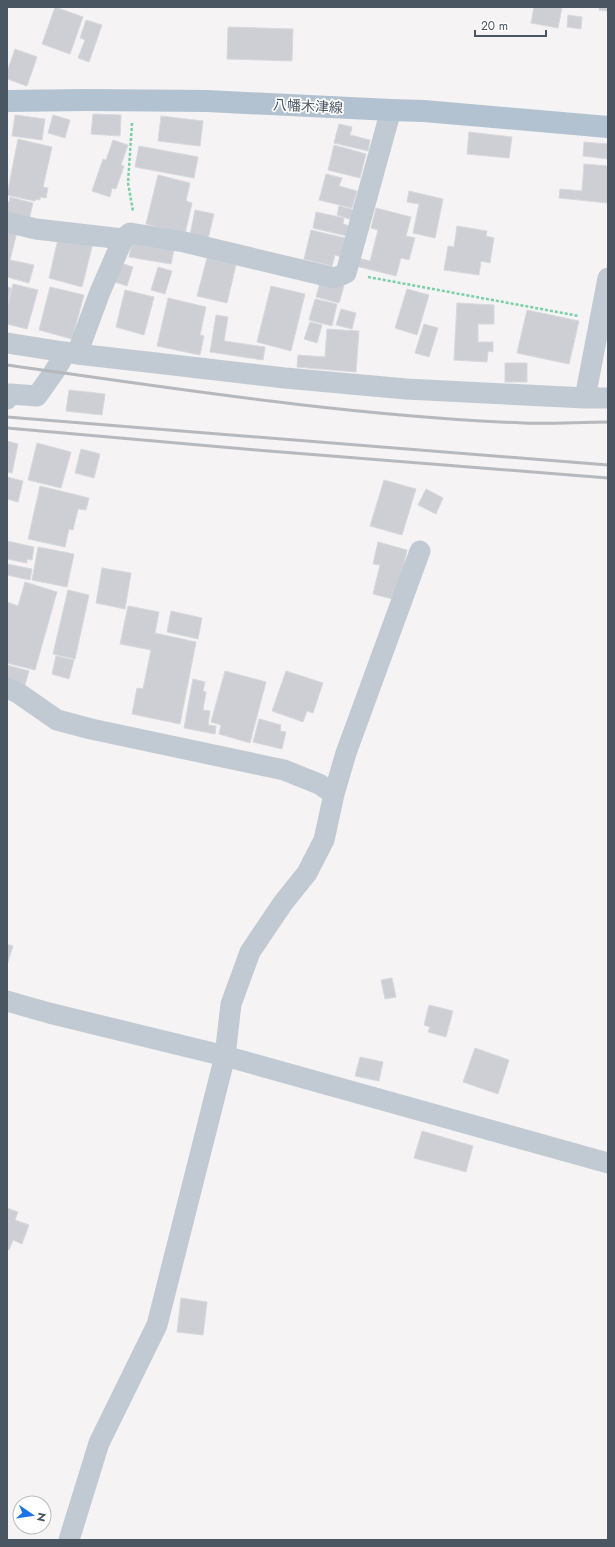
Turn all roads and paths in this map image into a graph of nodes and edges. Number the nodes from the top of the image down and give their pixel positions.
1 (134, 100) junction
2 (7, 102) edge
3 (391, 110) junction
4 (608, 127) edge
5 (7, 222) edge
6 (126, 236) junction
7 (346, 273) junction
8 (608, 278) edge
9 (599, 319) junction
10 (7, 343) edge
11 (71, 353) junction
12 (585, 398) junction
13 (608, 398) edge
14 (7, 399) edge
15 (420, 551) dead end
16 (7, 688) edge
17 (334, 794) junction
18 (7, 1001) edge
19 (226, 1056) junction
20 (608, 1163) edge
21 (69, 1540) edge

1 - 2 main road, 八幡木津線
1 - 3 main road, 八幡木津線
1 - 6 path
3 - 4 main road, 八幡木津線
3 - 7 street
5 - 6 street
6 - 7 street
6 - 11 street
7 - 9 path
8 - 9 street
9 - 12 street
10 - 11 street
11 - 12 street
11 - 14 street
12 - 13 street
15 - 17 street
16 - 17 street
17 - 19 street
18 - 19 street
19 - 20 street
19 - 21 street

